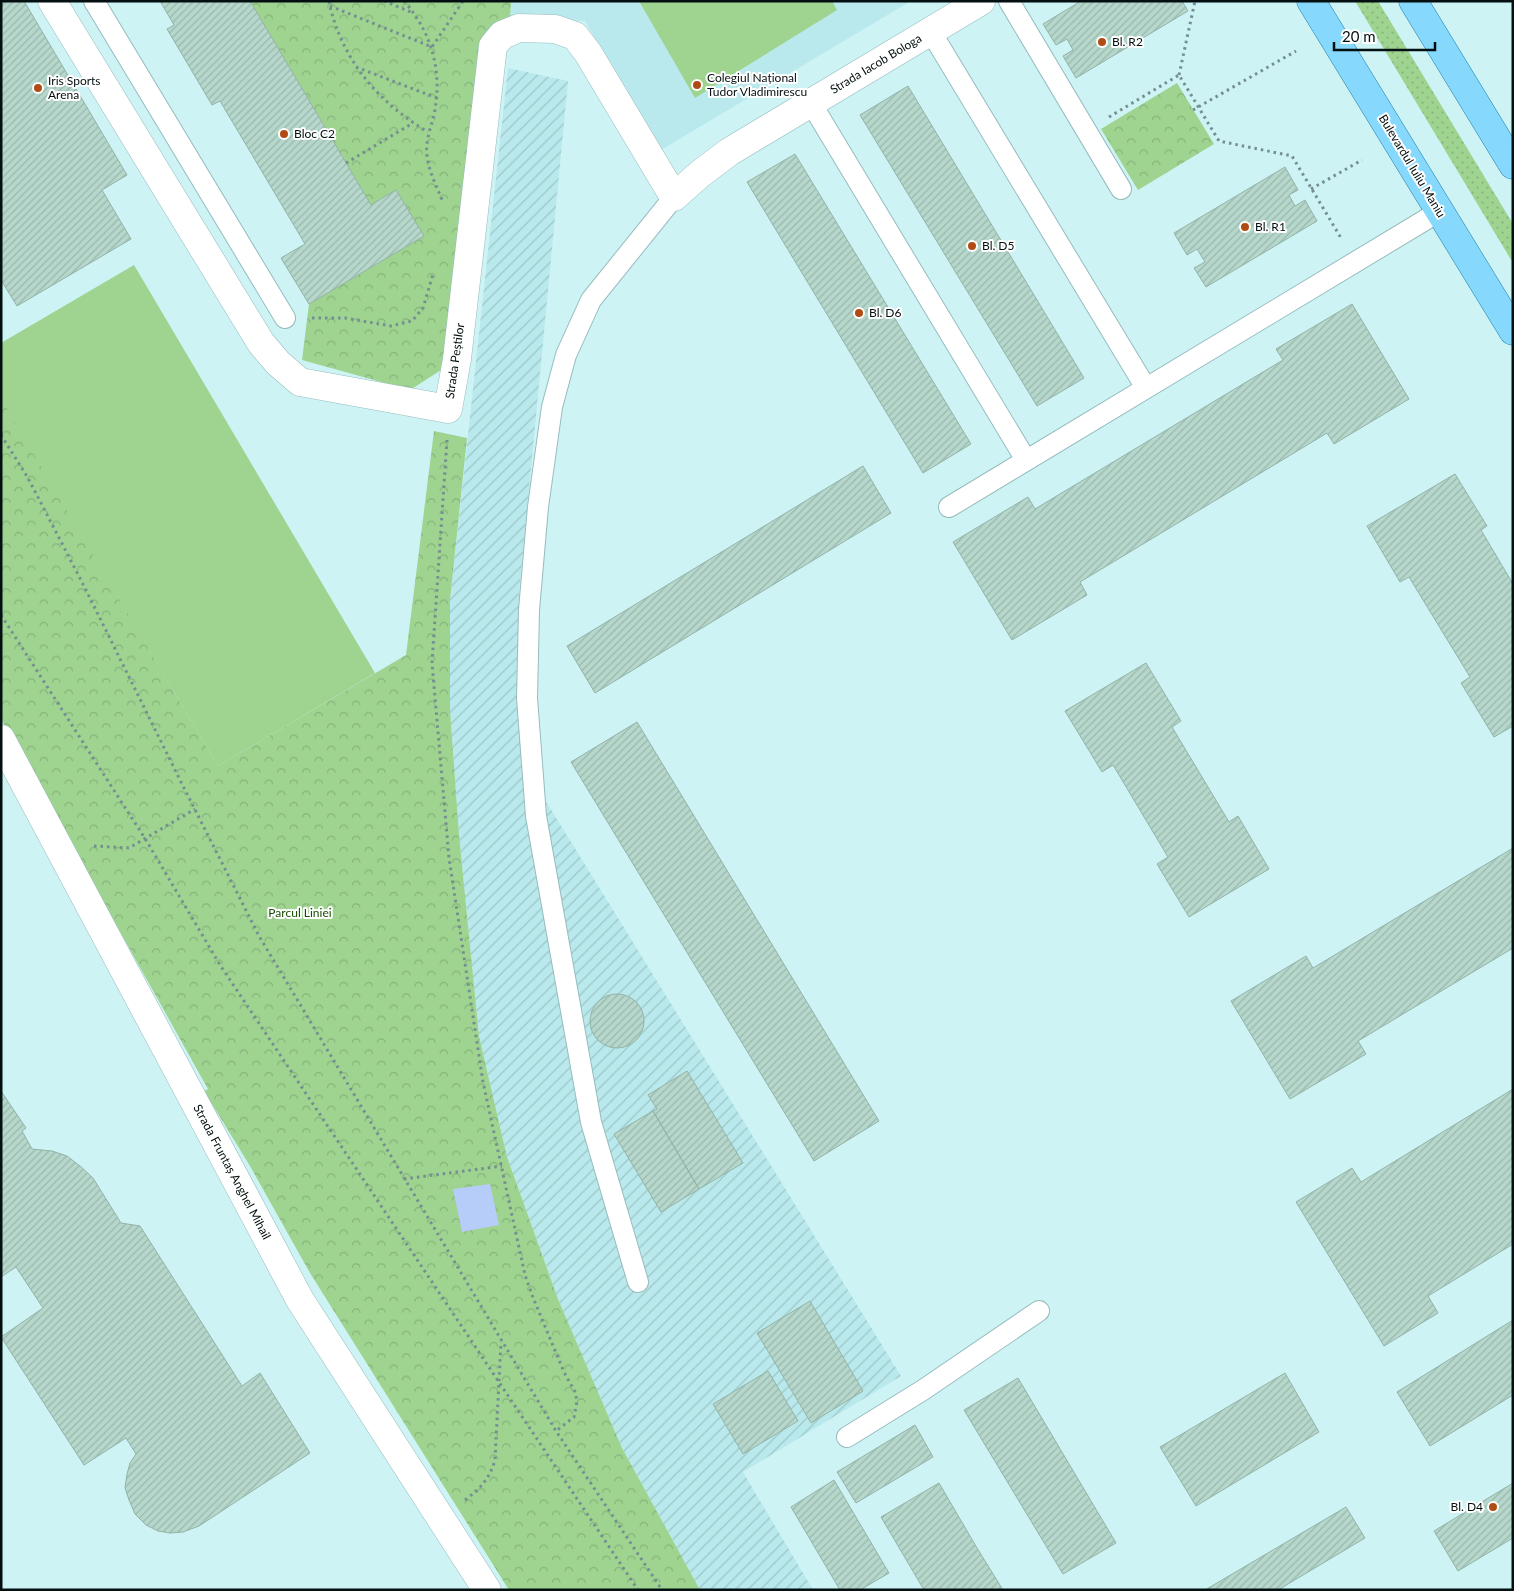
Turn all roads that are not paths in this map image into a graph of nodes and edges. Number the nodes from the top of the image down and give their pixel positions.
1 (52, 1) edge
2 (94, 1) edge
3 (981, 1) edge
4 (1009, 1) edge
5 (1311, 1) edge
6 (1413, 1) edge
7 (931, 32) junction
8 (811, 103) junction
9 (1513, 165) edge
10 (1121, 189) dead end
11 (674, 197) junction
12 (1440, 211) junction
13 (285, 318) road end
14 (1513, 331) edge
15 (1146, 388) junction
16 (1026, 460) junction
17 (949, 507) dead end
18 (1, 739) edge
19 (638, 1282) dead end
20 (1039, 1311) dead end
21 (847, 1437) dead end
22 (487, 1590) edge

1 - 11 street, Strada Peștilor
2 - 13 lane
3 - 7 street, Strada Iacob Bologa
4 - 10 lane
5 - 12 main road, Bulevardul Iuliu Maniu
6 - 9 main road
7 - 8 street, Strada Iacob Bologa
7 - 15 lane
8 - 11 street, Strada Iacob Bologa
8 - 16 lane
11 - 19 lane
12 - 14 main road, Bulevardul Iuliu Maniu
12 - 15 lane
15 - 16 lane
16 - 17 lane
18 - 22 street, Strada Fruntaș Anghel Mihail
20 - 21 lane

